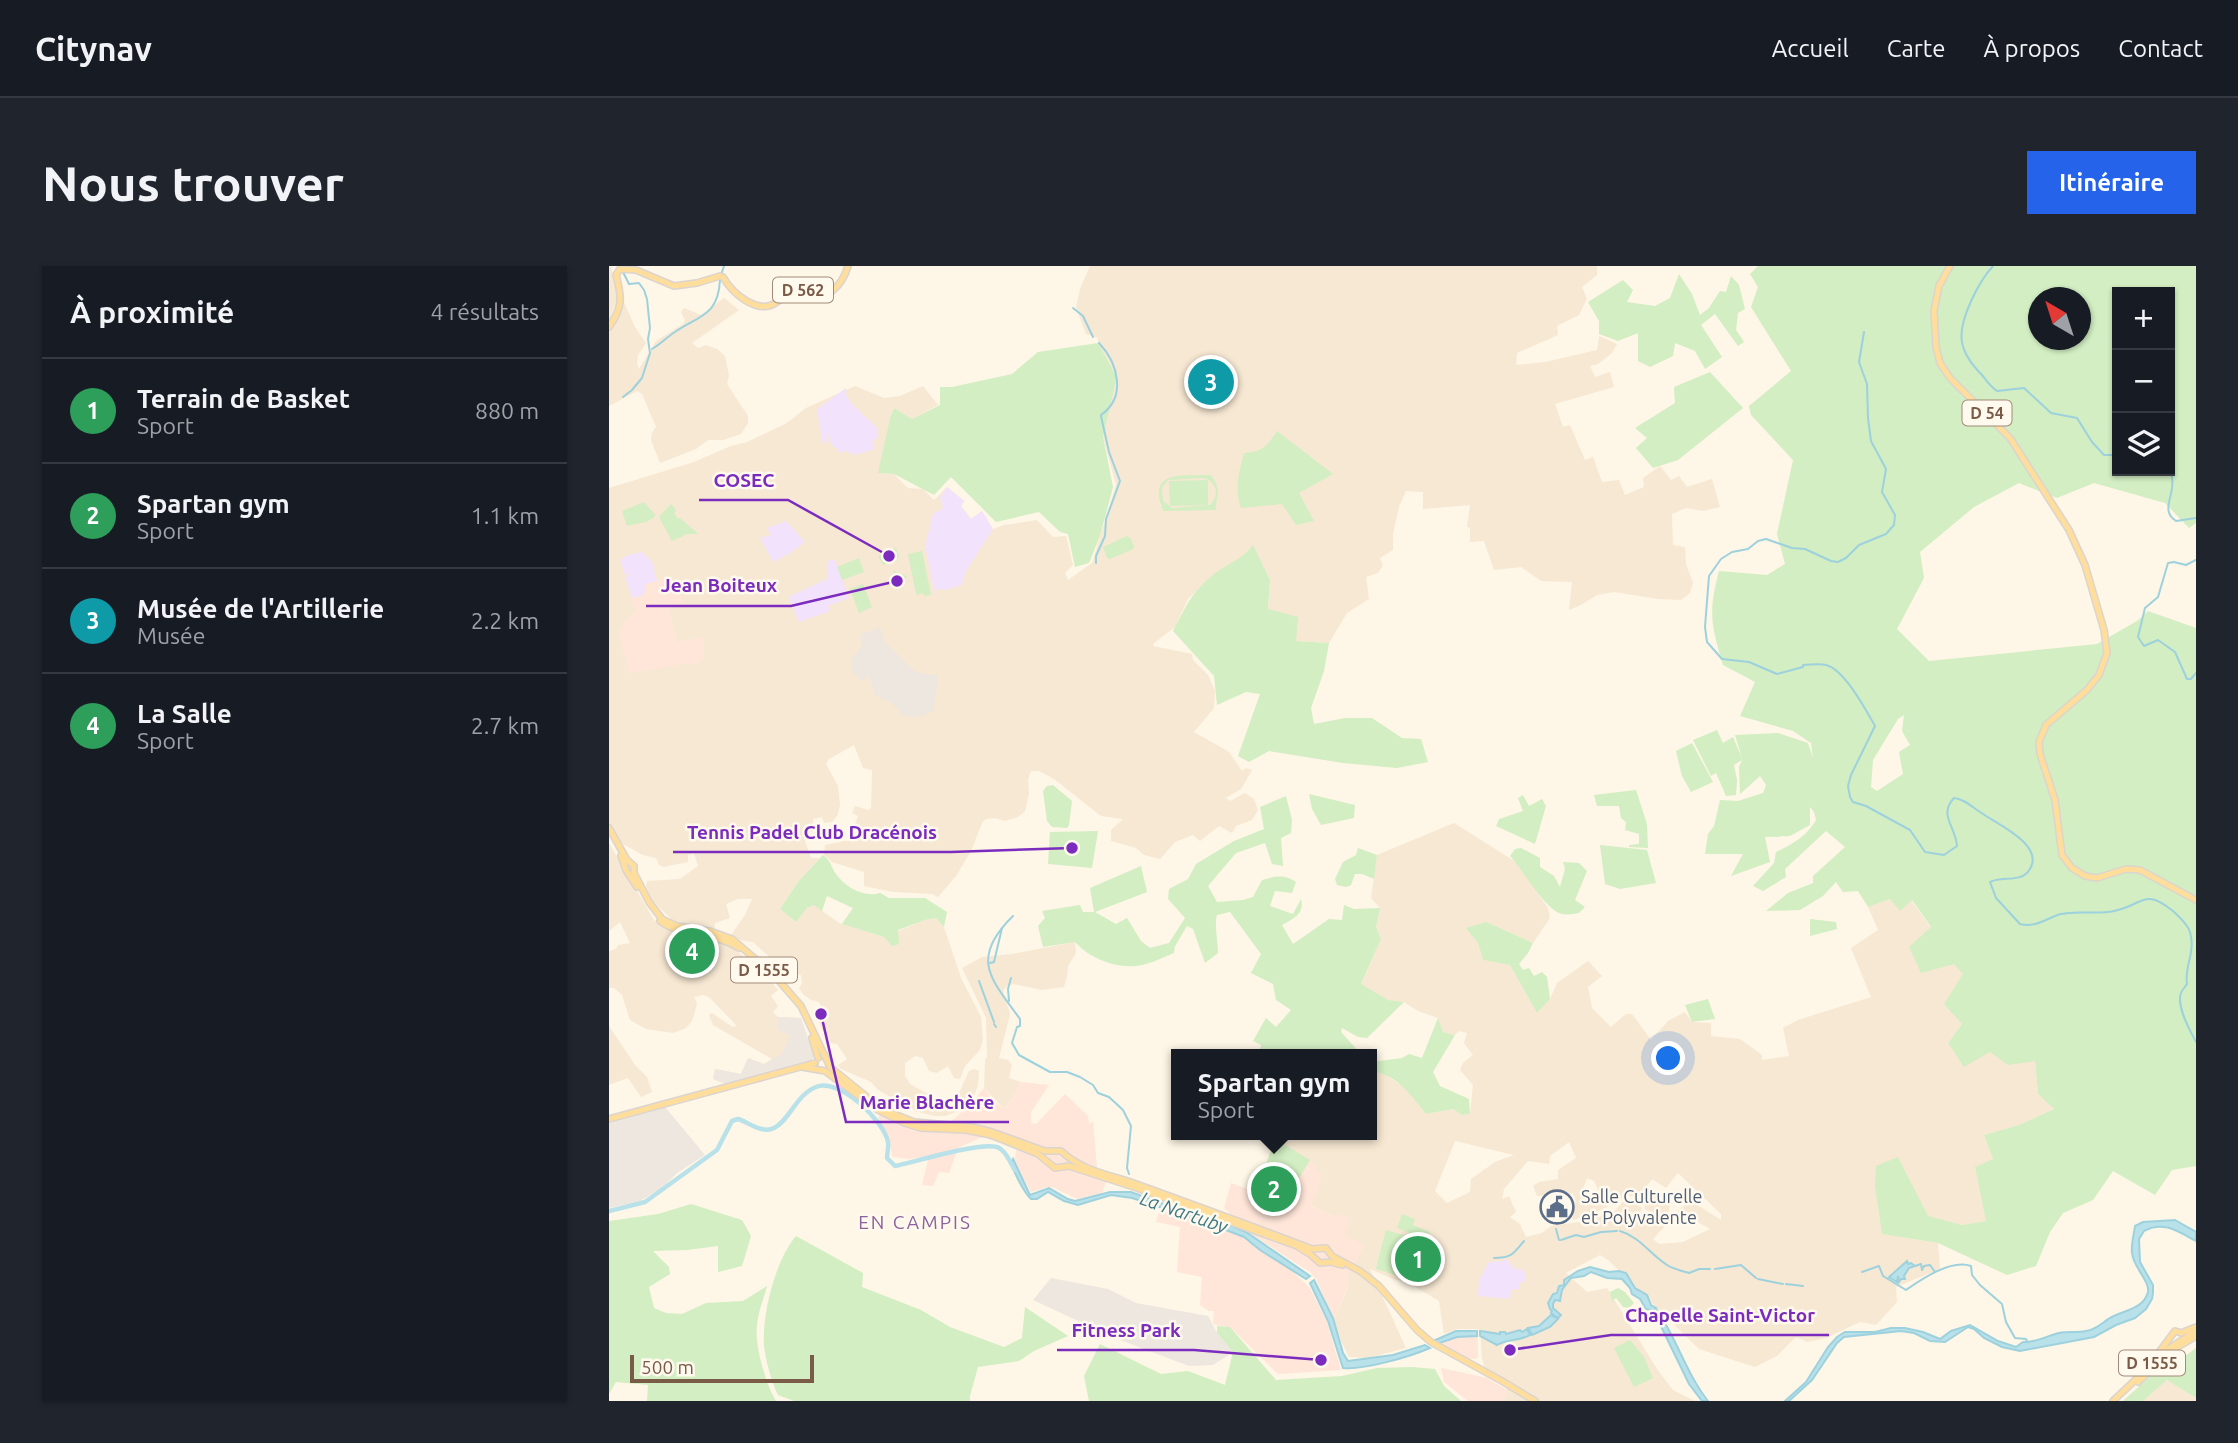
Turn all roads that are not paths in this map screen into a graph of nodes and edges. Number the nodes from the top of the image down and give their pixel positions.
1 (848, 266) edge
2 (1950, 266) edge
3 (609, 327) edge
4 (609, 828) edge
5 (609, 835) edge
6 (630, 868) junction
7 (2196, 900) edge
8 (818, 1062) junction
9 (827, 1068) junction
10 (610, 1119) edge
11 (1020, 1144) junction
12 (1051, 1152) junction
13 (1066, 1157) junction
14 (1049, 1161) junction
15 (1062, 1166) junction
16 (1319, 1249) junction
17 (1331, 1255) junction
18 (1315, 1258) junction
19 (1328, 1262) junction
20 (2196, 1331) edge
21 (1431, 1345) junction
22 (2142, 1373) junction
23 (1532, 1401) edge
24 (2115, 1401) edge

1 - 3 main road, D 562
2 - 7 main road, D 54
4 - 6 main road, D 1555
5 - 6 main road, D 1555
6 - 8 main road, D 1555
8 - 9 main road
8 - 9 main road
8 - 10 main road
9 - 11 main road
11 - 12 main road
11 - 14 main road
12 - 13 main road
12 - 14 main road
13 - 15 main road
13 - 16 main road
14 - 15 main road
15 - 18 main road
16 - 17 main road
16 - 18 main road
17 - 19 main road
17 - 21 main road
18 - 19 main road
19 - 21 main road
20 - 22 main road, D 1555
20 - 22 main road
20 - 24 main road, D 1555
21 - 23 main road
22 - 24 main road, D 1555

